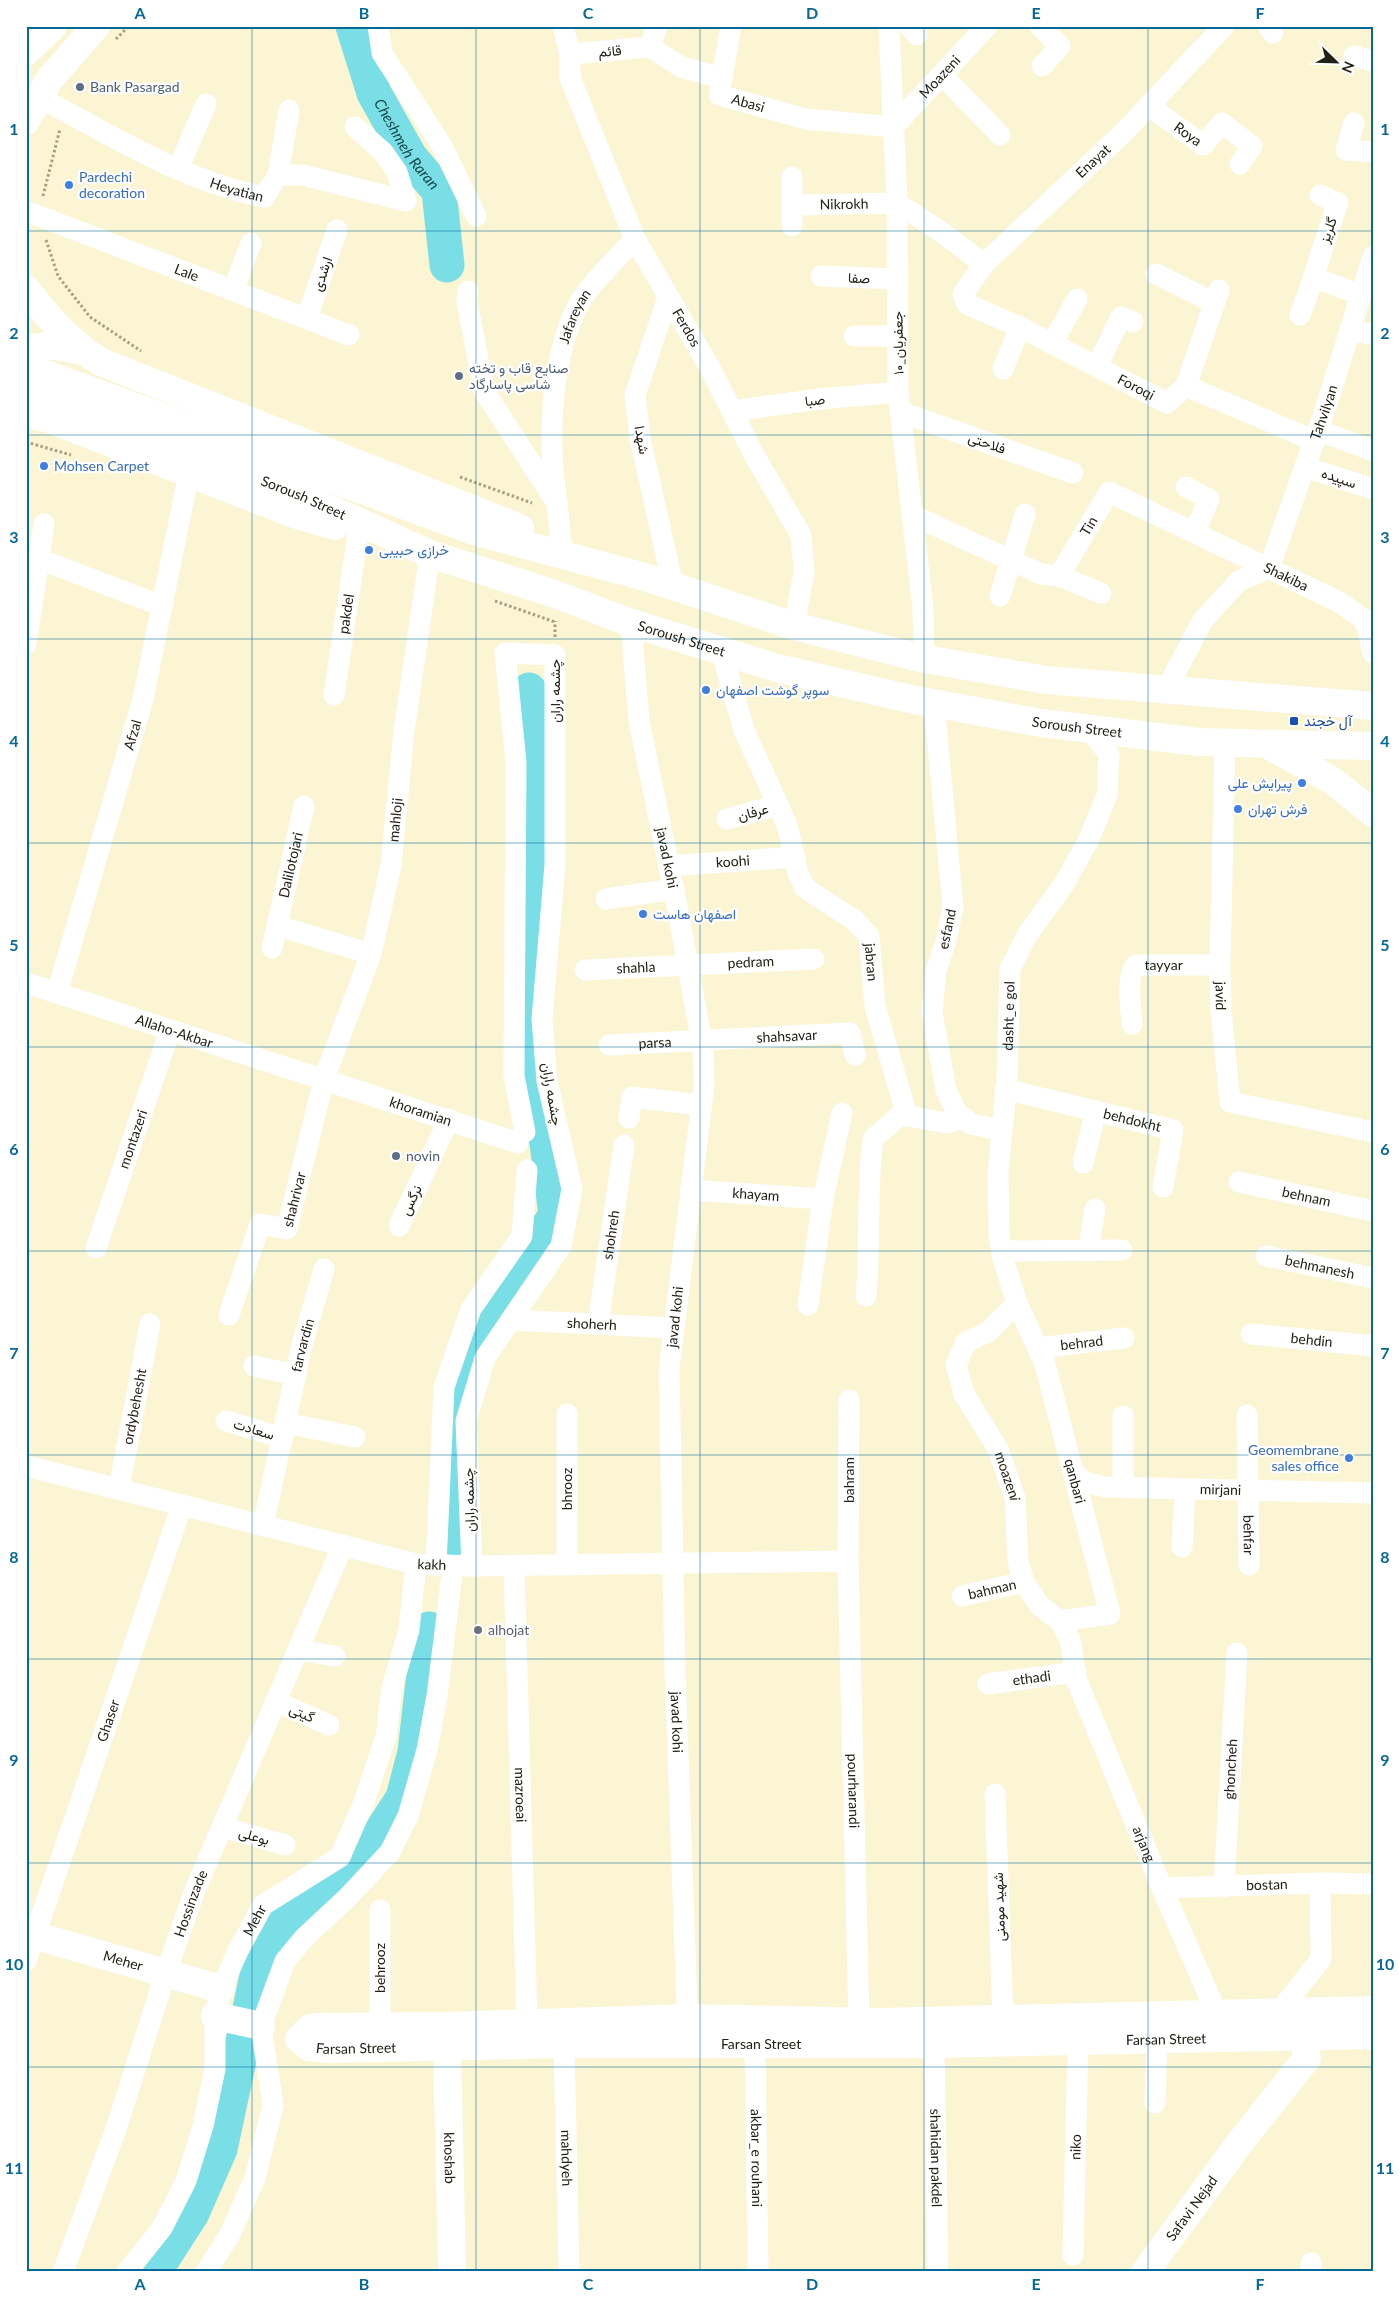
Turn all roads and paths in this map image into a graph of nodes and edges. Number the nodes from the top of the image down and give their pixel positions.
1 (53, 26) edge
2 (129, 26) edge
3 (378, 26) edge
4 (563, 26) edge
5 (657, 26) edge
6 (731, 26) edge
7 (889, 26) edge
8 (987, 26) edge
9 (1040, 26) edge
10 (1224, 26) edge
11 (103, 36) edge
12 (29, 41) edge
13 (650, 47) junction
14 (570, 54) junction
15 (1042, 66) dead end
16 (942, 75) junction
17 (722, 78) junction
18 (39, 97) junction
19 (206, 104) dead end
20 (1148, 106) junction
21 (289, 110) dead end
22 (66, 112) junction
23 (26, 121) edge
24 (1354, 122) dead end
25 (355, 127) dead end
26 (894, 127) junction
27 (1000, 135) dead end
28 (56, 152) dead end
29 (1373, 152) edge
30 (1240, 164) dead end
31 (178, 169) junction
32 (278, 175) junction
33 (792, 176) dead end
34 (1320, 195) dead end
35 (897, 203) junction
36 (792, 204) junction
37 (26, 211) edge
38 (476, 216) dead end
39 (792, 226) dead end
40 (337, 230) dead end
41 (635, 239) junction
42 (251, 243) dead end
43 (1373, 256) edge
44 (984, 264) junction
45 (1156, 274) dead end
46 (58, 276) dead end
47 (821, 276) dead end
48 (1315, 278) junction
49 (896, 279) junction
50 (26, 289) edge
51 (233, 290) junction
52 (468, 292) dead end
53 (962, 294) joint
54 (1361, 295) junction
55 (668, 297) junction
56 (1077, 299) dead end
57 (1300, 316) dead end
58 (306, 318) junction
59 (1133, 322) dead end
60 (1020, 327) junction
61 (1350, 331) junction
62 (349, 334) dead end
63 (1373, 334) edge
64 (854, 336) dead end
65 (897, 336) junction
66 (1052, 344) junction
67 (83, 351) junction
68 (144, 353) dead end
69 (29, 355) edge
70 (1097, 366) junction
71 (1003, 369) dead end
72 (1186, 386) junction
73 (26, 389) edge
74 (900, 402) junction
75 (732, 411) junction
76 (26, 413) edge
77 (1316, 435) junction
78 (1373, 451) edge
79 (1305, 467) junction
80 (189, 473) junction
81 (1073, 473) dead end
82 (457, 476) dead end
83 (1186, 487) dead end
84 (1373, 490) edge
85 (557, 508) junction
86 (1025, 514) dead end
87 (912, 515) junction
88 (44, 524) dead end
89 (1195, 532) junction
90 (358, 533) junction
91 (561, 544) junction
92 (430, 554) junction
93 (39, 559) junction
94 (1011, 560) junction
95 (1269, 568) junction
96 (1059, 576) junction
97 (645, 577) junction
98 (673, 586) junction
99 (1101, 593) dead end
100 (555, 594) junction
101 (1000, 596) dead end
102 (162, 606) junction
103 (631, 623) junction
104 (794, 626) junction
105 (26, 644) edge
106 (721, 650) junction
107 (1373, 653) edge
108 (555, 655) junction
109 (924, 659) junction
110 (1166, 690) junction
111 (334, 695) dead end
112 (934, 703) junction
113 (1373, 706) edge
114 (1088, 728) junction
115 (1225, 742) junction
116 (1266, 744) junction
117 (1373, 746) edge
118 (778, 805) junction
119 (304, 806) dead end
120 (1373, 813) edge
121 (727, 819) dead end
122 (795, 857) junction
123 (669, 866) junction
124 (674, 889) junction
125 (606, 899) dead end
126 (278, 926) junction
127 (272, 948) dead end
128 (371, 954) junction
129 (814, 959) dead end
130 (688, 965) junction
131 (1220, 965) junction
132 (586, 970) dead end
133 (26, 983) edge
134 (57, 993) junction
135 (1132, 1024) dead end
136 (170, 1030) junction
137 (701, 1042) junction
138 (609, 1045) dead end
139 (855, 1055) dead end
140 (324, 1080) junction
141 (1006, 1088) junction
142 (701, 1105) junction
143 (1096, 1111) junction
144 (842, 1113) dead end
145 (906, 1116) junction
146 (629, 1118) dead end
147 (963, 1118) junction
148 (449, 1119) junction
149 (1000, 1130) junction
150 (1373, 1132) edge
151 (624, 1145) dead end
152 (1083, 1163) dead end
153 (527, 1170) dead end
154 (1239, 1182) dead end
155 (1164, 1187) dead end
156 (690, 1190) junction
157 (823, 1199) junction
158 (1095, 1209) dead end
159 (1373, 1211) edge
160 (399, 1226) dead end
161 (96, 1248) dead end
162 (1122, 1250) dead end
163 (1002, 1251) junction
164 (1088, 1251) junction
165 (1266, 1256) dead end
166 (324, 1269) dead end
167 (1373, 1278) edge
168 (866, 1296) dead end
169 (1017, 1303) junction
170 (808, 1305) dead end
171 (229, 1315) dead end
172 (511, 1320) junction
173 (150, 1324) dead end
174 (598, 1324) junction
175 (674, 1328) junction
176 (1251, 1334) dead end
177 (1124, 1338) dead end
178 (1373, 1346) edge
179 (1038, 1348) junction
180 (254, 1366) dead end
181 (296, 1375) junction
182 (849, 1400) dead end
183 (567, 1414) dead end
184 (1247, 1415) dead end
185 (1123, 1416) dead end
186 (226, 1421) dead end
187 (284, 1431) junction
188 (354, 1437) dead end
189 (26, 1466) edge
190 (1073, 1472) junction
191 (1123, 1487) junction
192 (119, 1489) junction
193 (1185, 1489) junction
194 (1247, 1490) junction
195 (1373, 1493) edge
196 (182, 1505) junction
197 (263, 1526) junction
198 (343, 1546) junction
199 (1182, 1547) dead end
200 (848, 1561) junction
201 (673, 1563) junction
202 (444, 1565) junction
203 (567, 1565) junction
204 (1250, 1565) dead end
205 (514, 1566) junction
206 (1024, 1582) junction
207 (962, 1596) dead end
208 (1060, 1621) junction
209 (298, 1650) junction
210 (1237, 1653) dead end
211 (335, 1656) dead end
212 (1076, 1672) junction
213 (988, 1684) dead end
214 (275, 1701) junction
215 (329, 1725) dead end
216 (994, 1794) dead end
217 (222, 1827) junction
218 (285, 1845) dead end
219 (1320, 1883) junction
220 (1373, 1884) edge
221 (1224, 1887) junction
222 (1162, 1888) junction
223 (380, 1910) dead end
224 (29, 1944) edge
225 (166, 1972) junction
226 (221, 1989) junction
227 (1373, 2010) edge
228 (215, 2016) junction
229 (1004, 2019) junction
230 (1295, 2020) junction
231 (859, 2022) junction
232 (527, 2023) junction
233 (261, 2026) junction
234 (380, 2026) junction
235 (1216, 2026) junction
236 (688, 2031) junction
237 (1373, 2035) edge
238 (1157, 2039) junction
239 (1078, 2041) junction
240 (564, 2044) junction
241 (755, 2044) junction
242 (934, 2044) junction
243 (447, 2046) junction
244 (1155, 2103) dead end
245 (1073, 2255) dead end
246 (63, 2272) edge
247 (128, 2272) edge
248 (206, 2272) edge
249 (452, 2272) edge
250 (569, 2272) edge
251 (758, 2272) edge
252 (938, 2272) edge
253 (1145, 2272) edge

1 - 12 main road
2 - 11 path
3 - 38 street
4 - 14 street, Ferdos
5 - 13 street
6 - 17 street
7 - 26 street, ۱۰_جعفریان
8 - 16 street, Moazeni
9 - 15 street
10 - 20 street, Enayat
11 - 18 main road
13 - 14 street, قائم
13 - 17 street, Abasi
14 - 41 street, Ferdos
16 - 26 street, Moazeni
16 - 27 street
17 - 26 street, Abasi
18 - 22 street, Heyatian
18 - 23 main road
19 - 31 street
20 - 30 street, Roya
20 - 44 street, Enayat
21 - 32 street
22 - 28 path
22 - 31 street, Heyatian
24 - 29 street
25 - 32 street, Heyatian
26 - 35 street, ۱۰_جعفریان
31 - 32 street, Heyatian
33 - 36 street
34 - 48 street, گلریز
35 - 36 street, Nikrokh
35 - 44 street
35 - 49 street, ۱۰_جعفریان
36 - 39 street
37 - 51 street, Lale
40 - 58 street, ارشدی
41 - 55 street, Ferdos
41 - 85 street, Jafareyan
42 - 51 street
43 - 54 street, Tahvilyan
44 - 53 street, Enayat
45 - 72 street
46 - 68 path
47 - 49 street, صفا
48 - 54 street
48 - 57 street, گلریز
49 - 65 street, ۱۰_جعفریان
50 - 67 main road
51 - 58 street, Lale
52 - 85 street
53 - 60 street, Foroqi
54 - 61 street, Tahvilyan
55 - 75 street, Ferdos
55 - 98 street, شهدا
56 - 66 street
58 - 62 street, Lale
59 - 70 street
60 - 66 street, Foroqi
60 - 71 street
61 - 63 street
61 - 77 street, Tahvilyan
64 - 65 street
65 - 74 street, ۱۰_جعفریان
66 - 70 street, Foroqi
67 - 69 main road
67 - 91 main road
69 - 97 main road, Soroush Street
70 - 72 street, Foroqi
72 - 77 street
73 - 92 main road, Soroush Street
74 - 75 street, صبا
74 - 81 street, فلاحتی
74 - 87 street, ۱۰_جعفریان
75 - 104 street, Ferdos
76 - 80 main road
77 - 78 street
77 - 79 street, Tahvilyan
79 - 84 street, سپیده
79 - 95 street, Tahvilyan
80 - 90 main road
80 - 102 street, Afzal
82 - 85 path
83 - 89 street
85 - 91 street
86 - 94 street
87 - 94 street
87 - 109 street, ۱۰_جعفریان
88 - 93 street
89 - 95 street, Tin
89 - 96 street, Tin
90 - 92 main road
90 - 111 street, pakdel
91 - 97 main road
92 - 100 main road, Soroush Street
92 - 128 street, mahloji
93 - 102 street
93 - 105 street
94 - 96 street
94 - 101 street
95 - 107 street, Shakiba
95 - 110 street, Shakiba
96 - 99 street
97 - 98 main road, Soroush Street
98 - 104 main road, Soroush Street
100 - 103 main road, Soroush Street
100 - 108 path, چشمه راران
102 - 134 street, Afzal
103 - 106 main road, Soroush Street
103 - 123 street, javad kohi
104 - 109 main road, Soroush Street
106 - 112 main road, Soroush Street
106 - 118 street, jabran
108 - 148 street, khoramian
108 - 172 street, چشمه راران
109 - 110 main road, Soroush Street
110 - 113 main road, Soroush Street
112 - 114 main road, Soroush Street
112 - 147 street, esfand
114 - 115 main road, Soroush Street
114 - 141 street, dasht_e gol
115 - 116 main road, Soroush Street
115 - 131 street, javid
116 - 117 main road, Soroush Street
116 - 120 main road
118 - 121 street, عرفان
118 - 122 street, jabran
119 - 126 street, Dalilotojari
122 - 123 street, koohi
122 - 145 street, jabran
123 - 124 street, javad kohi
124 - 125 street
124 - 130 street, javad kohi
126 - 127 street, Dalilotojari
126 - 128 street
128 - 140 street, mahloji
129 - 130 street, pedram
130 - 132 street, shahla
130 - 137 street, javad kohi
131 - 135 street, tayyar
131 - 150 street, javid
133 - 134 street, Allaho-Akbar
134 - 136 street, Allaho-Akbar
136 - 140 street, Allaho-Akbar
136 - 161 street, montazeri
137 - 138 street, parsa
137 - 139 street, shahsavar
137 - 142 street, javad kohi
140 - 148 street, khoramian
140 - 171 street, shahrivar
141 - 143 street, behdokht
141 - 149 street, dasht_e gol
142 - 146 street
142 - 156 street, javad kohi
143 - 152 street, behdokht
143 - 155 street, behdokht
144 - 157 street
145 - 147 street
145 - 168 street
147 - 149 street
148 - 160 street, نرگس
149 - 163 street, dasht_e gol
151 - 174 street, shohreh
153 - 202 street
154 - 159 street, behnam
156 - 157 street, khayam
156 - 175 street, javad kohi
157 - 170 street
158 - 164 street
162 - 164 street
163 - 164 street
163 - 169 street, dasht_e gol
165 - 167 street, behmanesh
166 - 181 street, farvardin
169 - 179 street, qanbari
169 - 206 street, moazeni
172 - 174 street, shoherh
172 - 202 street, چشمه راران
173 - 192 street, ordybehesht
174 - 175 street, shoherh
175 - 201 street, javad kohi
176 - 178 street, behdin
177 - 179 street, behrad
179 - 190 street, qanbari
180 - 181 street
181 - 187 street, farvardin
182 - 200 street, bahram
183 - 203 street, bhrooz
184 - 194 street, behfar
185 - 191 street
186 - 187 street, سعادت
187 - 188 street
187 - 197 street, farvardin
189 - 192 street, kakh
190 - 191 street, mirjani
190 - 208 street, qanbari
191 - 193 street, mirjani
192 - 196 street, kakh
193 - 194 street, mirjani
193 - 199 street
194 - 195 street, mirjani
194 - 204 street, behfar
196 - 197 street, kakh
196 - 224 street, Ghaser
197 - 198 street, kakh
198 - 202 street, kakh
198 - 209 street, Hossinzade
200 - 201 street, kakh
200 - 231 street, pourharandi
201 - 203 street, kakh
201 - 236 street, javad kohi
202 - 205 street, kakh
202 - 226 street, Mehr
202 - 233 street
203 - 205 street, kakh
205 - 232 street, mazroeai
206 - 207 street, bahman
206 - 208 street, moazeni
208 - 212 street, moazeni
209 - 211 street
209 - 214 street, Hossinzade
210 - 221 street, ghoncheh
212 - 213 street, ethadi
212 - 222 street, arjang
214 - 215 street, گیتی
214 - 217 street, Hossinzade
216 - 229 street, شهید مومنی
217 - 218 street, بوعلی
217 - 225 street, Hossinzade
219 - 220 street, bostan
219 - 221 street, bostan
219 - 230 street
221 - 222 street, bostan
222 - 235 street, arjang
223 - 234 street, behrooz
224 - 225 main road, Meher
225 - 226 main road, Meher
225 - 246 street, Hossinzade
226 - 228 street, Mehr
227 - 230 main road, Farsan Street
228 - 233 main road
228 - 247 street, Mehr
229 - 231 main road, Farsan Street
229 - 235 main road, Farsan Street
230 - 235 main road, Farsan Street
230 - 237 main road, Farsan Street
230 - 253 main road, Safavi Nejad
231 - 236 main road, Farsan Street
232 - 234 main road, Farsan Street
232 - 236 main road, Farsan Street
233 - 248 street
234 - 243 main road, Farsan Street
235 - 238 main road, Farsan Street
236 - 240 main road, Farsan Street
236 - 241 main road, Farsan Street
238 - 239 main road, Farsan Street
238 - 244 street
239 - 242 main road, Farsan Street
239 - 245 street, niko
240 - 243 main road, Farsan Street
240 - 250 street, mahdyeh
241 - 242 main road, Farsan Street
241 - 251 street, akbar_e rouhani
242 - 252 street, shahidan pakdel
243 - 249 main road, khoshab

